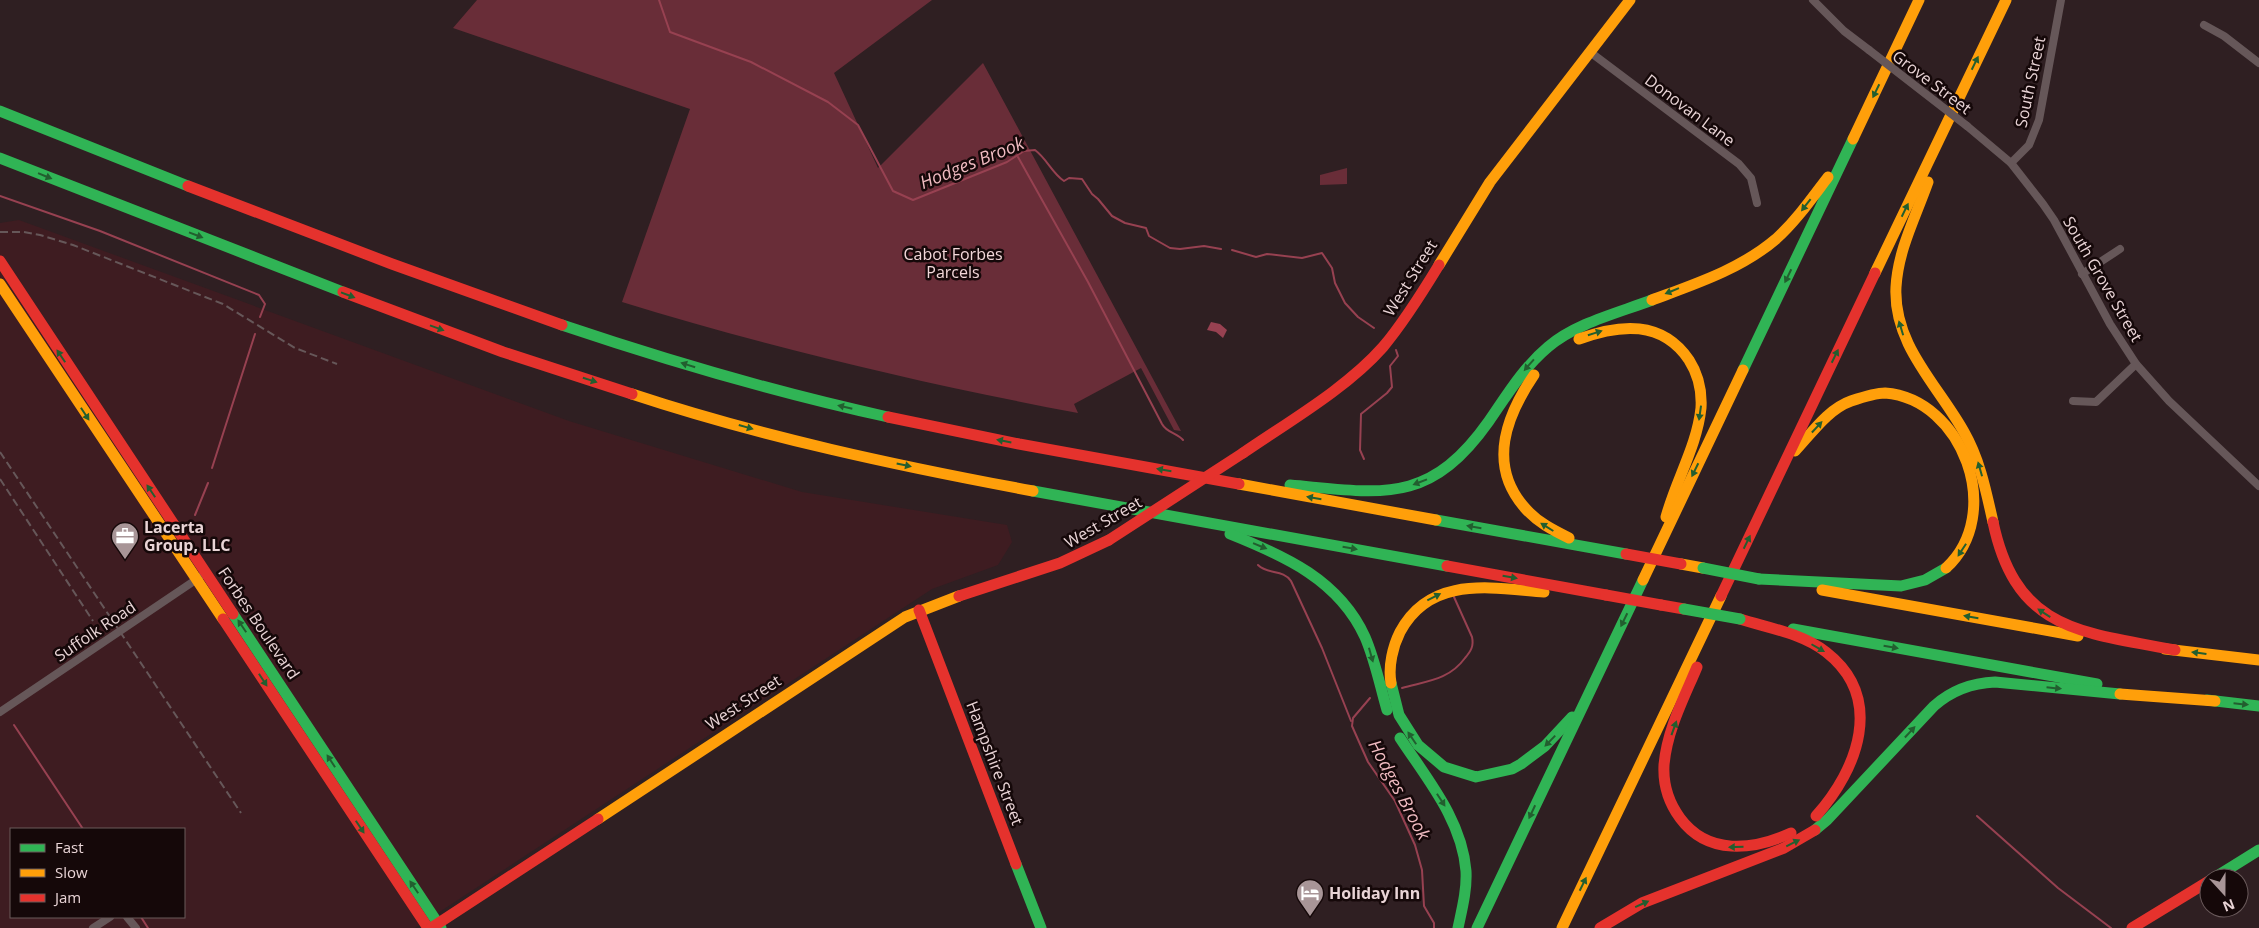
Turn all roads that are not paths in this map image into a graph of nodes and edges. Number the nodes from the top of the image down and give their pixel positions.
1 (1630, 0) edge
2 (1813, 0) edge
3 (1920, 0) edge
4 (2006, 0) edge
5 (2062, 0) edge
6 (2204, 25) dead end
7 (1590, 52) junction
8 (2259, 62) edge
9 (0, 111) edge
10 (1945, 127) junction
11 (1847, 153) junction
12 (0, 158) edge
13 (2011, 163) junction
14 (2032, 188) joint
15 (1757, 202) dead end
16 (2120, 249) dead end
17 (0, 261) edge
18 (2082, 274) junction
19 (11, 278) junction
20 (0, 285) edge
21 (2136, 364) junction
22 (2073, 401) dead end
23 (1784, 464) junction
24 (1212, 479) junction
25 (2259, 486) edge
26 (1198, 521) junction
27 (1660, 544) junction
28 (1626, 554) junction
29 (206, 573) junction
30 (1759, 579) junction
31 (196, 580) junction
32 (1606, 595) junction
33 (920, 610) junction
34 (1711, 618) junction
35 (1740, 619) junction
36 (2175, 650) junction
37 (2259, 660) edge
38 (2215, 701) junction
39 (1583, 705) junction
40 (2259, 706) edge
41 (0, 712) edge
42 (2259, 850) edge
43 (2230, 868) edge
44 (2199, 887) edge
45 (108, 918) edge
46 (128, 918) edge
47 (435, 927) edge
48 (93, 928) edge
49 (136, 928) edge
50 (1041, 928) edge
51 (1458, 928) edge
52 (1477, 928) edge
53 (1562, 928) edge
54 (1600, 928) edge
55 (2132, 928) edge

1 - 7 main road, West Street
2 - 13 street, Grove Street, bridge
3 -> 11 main road
10 -> 4 main road
5 - 13 street, South Street
6 - 8 street
7 - 15 street, Donovan Lane
7 - 33 main road, West Street, bridge
24 -> 9 main road
23 -> 10 main road
36 -> 10 main road
11 -> 24 main road
11 -> 27 main road
12 -> 26 main road
13 - 14 street, Grove Street
14 - 18 street, South Grove Street
16 - 18 street
17 - 19 main road, Forbes Boulevard
18 - 21 street, South Grove Street
19 - 20 street
29 -> 19 main road, Forbes Boulevard
20 -> 31 main road, Forbes Boulevard
21 - 22 street
21 - 25 street, South Grove Street
23 -> 30 main road
34 -> 23 main road
28 -> 24 main road
26 -> 32 main road
26 -> 51 main road
28 -> 27 main road
27 -> 39 main road
28 - 30 main road, bridge
29 - 31 street, Suffolk Road
47 -> 29 main road, Forbes Boulevard
36 -> 30 main road
31 - 41 street, Suffolk Road
31 -> 47 main road, Forbes Boulevard
32 - 35 main road, bridge
39 -> 32 main road
33 - 47 main road, West Street
33 - 50 main road, Hampshire Street
35 -> 34 main road
53 -> 34 main road
35 -> 38 main road
37 -> 36 main road
38 -> 40 main road
54 -> 38 main road
39 -> 52 main road
42 - 43 main road
44 - 55 main road
45 - 48 street
46 - 49 street

